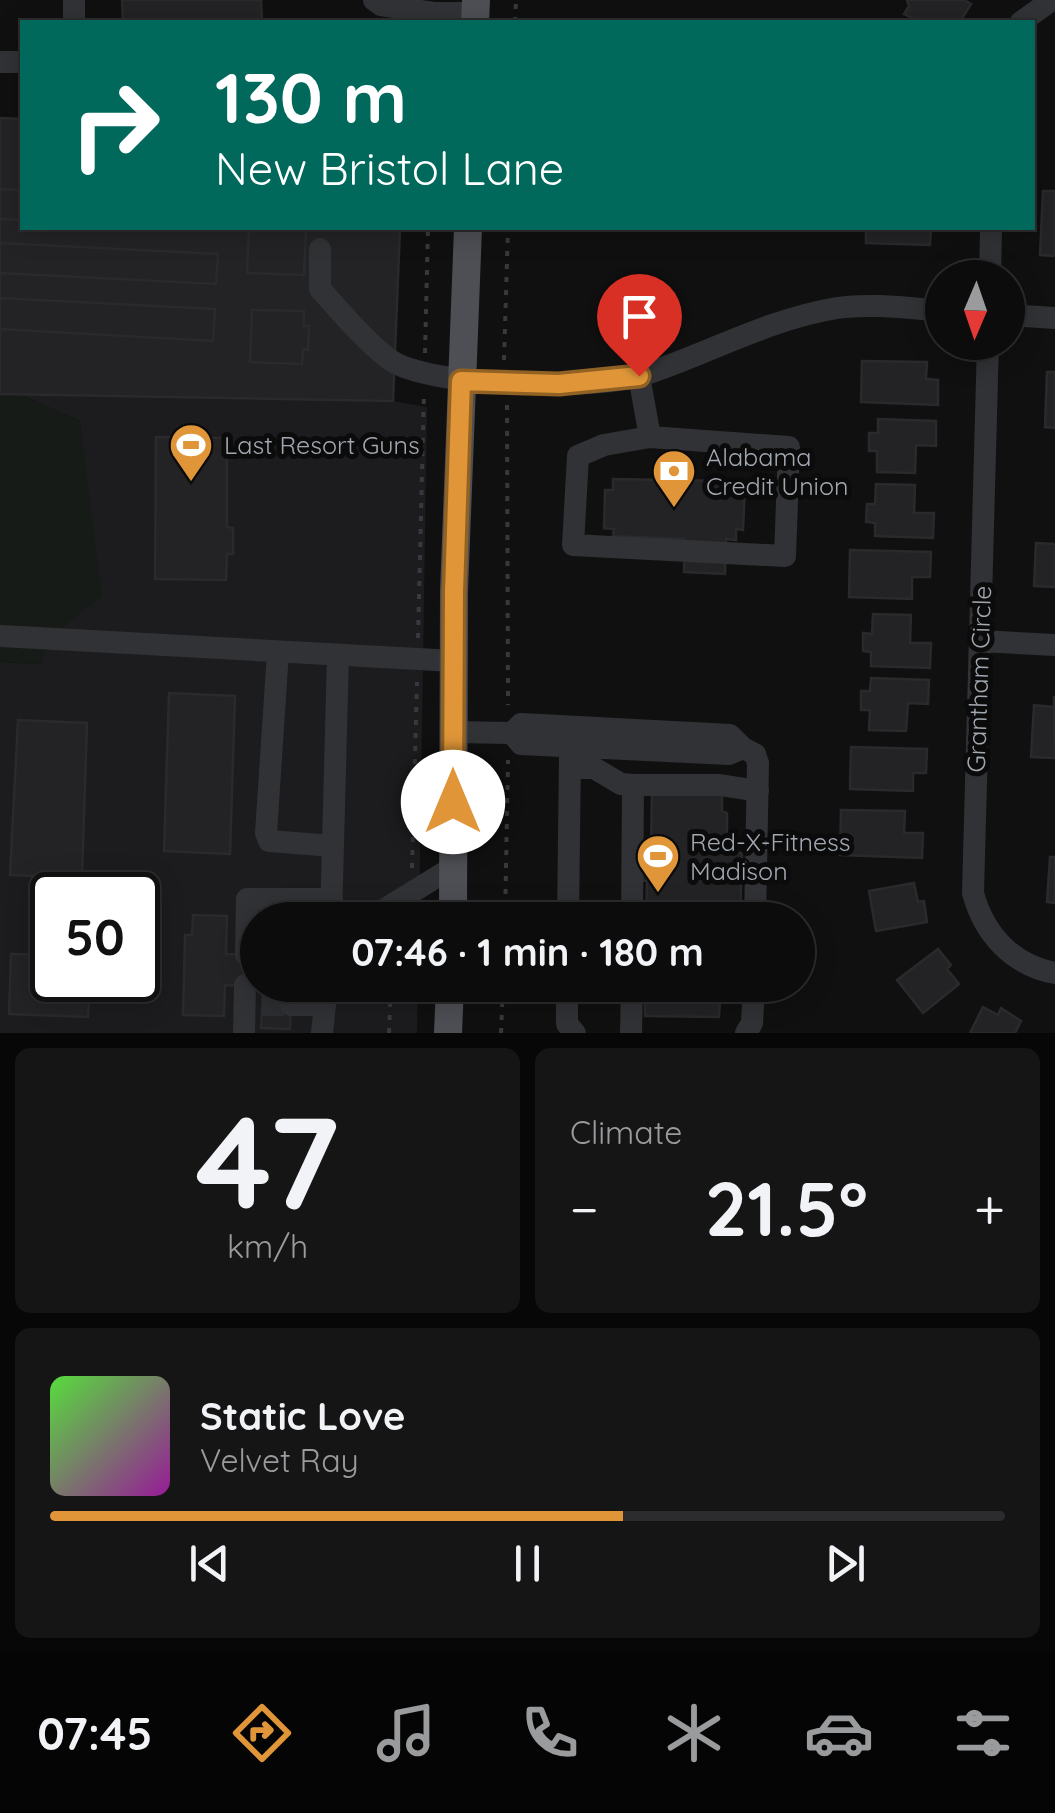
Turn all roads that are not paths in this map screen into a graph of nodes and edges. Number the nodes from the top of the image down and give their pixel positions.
1 (374, 0) edge
2 (1052, 0) edge
3 (475, 12) edge
4 (1025, 20) edge
5 (468, 230) edge
6 (991, 230) edge
7 (320, 248) dead end
8 (990, 260) edge
9 (925, 310) edge
10 (1025, 316) edge
11 (1055, 318) edge
12 (988, 360) edge
13 (639, 376) junction
14 (461, 381) junction
15 (650, 437) junction
16 (0, 636) edge
17 (980, 641) junction
18 (1055, 645) edge
19 (278, 652) junction
20 (338, 655) junction
21 (454, 661) junction
22 (454, 732) junction
23 (571, 747) junction
24 (633, 785) junction
25 (758, 791) junction
26 (333, 846) junction
27 (453, 866) junction
28 (247, 902) edge
29 (270, 902) edge
30 (332, 902) edge
31 (396, 902) edge
32 (452, 902) edge
33 (568, 902) edge
34 (632, 902) edge
35 (755, 902) edge
36 (1055, 974) edge
37 (249, 1002) edge
38 (302, 1002) edge
39 (325, 1002) edge
40 (449, 1002) edge
41 (569, 1002) edge
42 (632, 1002) edge
43 (753, 1002) edge
44 (291, 1005) tunnel mouth
45 (571, 1028) edge
46 (244, 1033) edge
47 (322, 1033) edge
48 (448, 1033) edge
49 (632, 1033) edge
50 (746, 1033) edge

1 - 3 street
2 - 4 street
5 - 14 main road
6 - 8 street
7 - 14 street
9 - 13 street
10 - 11 street
12 - 17 street, Grantham Circle
13 - 14 street
13 - 15 street
14 - 21 main road
15 - 15 street
16 - 19 street
17 - 18 street
17 - 36 street, Grantham Circle
19 - 20 street
19 - 26 street
20 - 21 street
20 - 26 street
21 - 22 main road
22 - 23 street
22 - 27 main road
23 - 24 street
23 - 25 street
23 - 33 street
24 - 25 street
24 - 34 street
25 - 35 street
26 - 30 street
27 - 31 street
27 - 32 main road
28 - 29 street
37 - 46 street
38 - 44 street
39 - 47 street
40 - 48 main road
41 - 45 street
42 - 49 street
43 - 50 street

